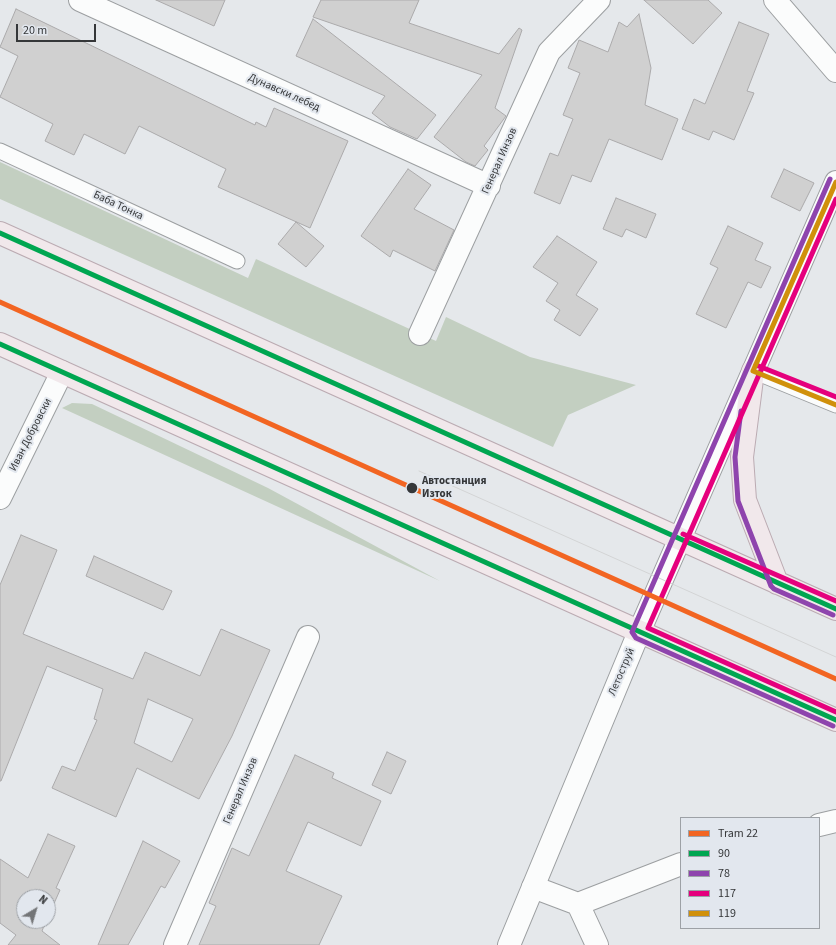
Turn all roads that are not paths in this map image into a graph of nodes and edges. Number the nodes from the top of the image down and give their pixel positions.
1 (80, 0) edge
2 (599, 0) edge
3 (775, 0) edge
4 (836, 71) edge
5 (0, 151) edge
6 (836, 182) edge
7 (489, 186) junction
8 (0, 233) edge
9 (237, 262) dead end
10 (420, 334) dead end
11 (0, 344) edge
12 (753, 370) junction
13 (62, 372) junction
14 (836, 405) edge
15 (8, 461) edge
16 (0, 498) edge
17 (680, 540) junction
18 (777, 583) junction
19 (836, 609) edge
20 (639, 632) junction
21 (308, 637) dead end
22 (836, 720) edge
23 (836, 821) edge
24 (820, 825) edge
25 (680, 864) edge
26 (533, 887) junction
27 (578, 904) junction
28 (175, 945) edge
29 (509, 945) edge
30 (597, 945) edge

1 - 7 street, Дунавски лебед
2 - 7 street, Генерал Инзов
3 - 4 street
5 - 9 lane, Баба Тонка
6 - 12 street, Летоструй
7 - 10 street, Генерал Инзов
8 - 17 main road
11 - 13 main road
12 - 14 lane
12 - 17 street, Летоструй
12 - 18 main road
13 - 15 street, Иван Добровски
13 - 20 main road
15 - 16 street, Иван Добровски
17 - 18 main road
17 - 20 street, Летоструй
18 - 19 main road
20 - 22 main road
20 - 26 street, Летоструй
21 - 28 street, Генерал Инзов
23 - 24 street
25 - 27 street
26 - 27 street
26 - 29 street, Летоструй
27 - 30 street

